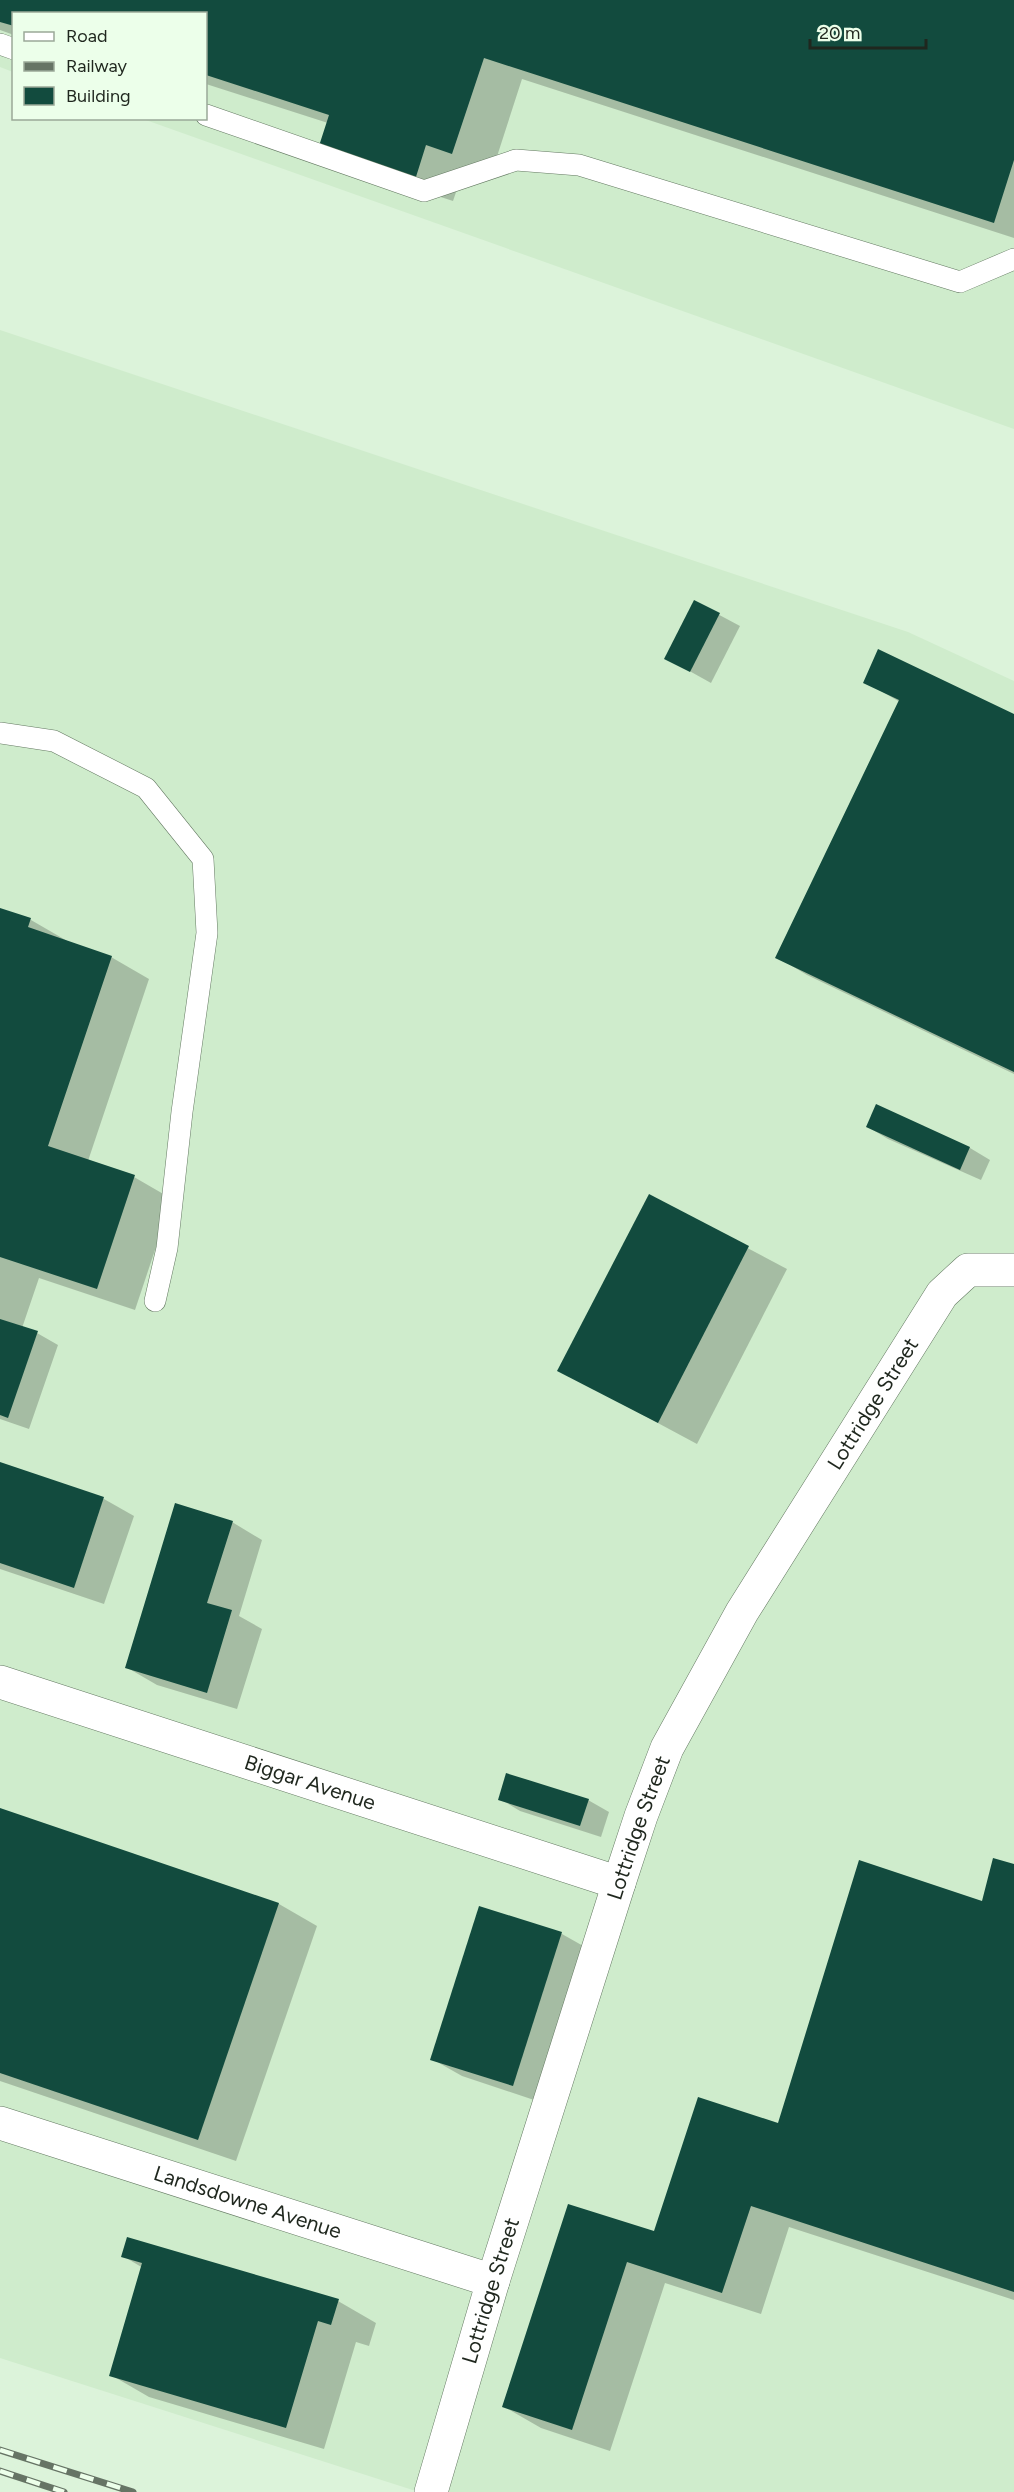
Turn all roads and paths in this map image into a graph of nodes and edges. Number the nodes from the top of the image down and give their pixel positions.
1 (207, 115) edge
2 (1014, 259) edge
3 (0, 733) edge
4 (1013, 1269) edge
5 (156, 1301) dead end
6 (0, 1682) edge
7 (619, 1883) junction
8 (0, 2123) edge
9 (493, 2281) junction
10 (430, 2492) edge

1 - 2 lane
3 - 5 lane
4 - 7 street, Lottridge Street
6 - 7 street, Biggar Avenue
7 - 9 street, Lottridge Street
8 - 9 street, Landsdowne Avenue
9 - 10 street, Lottridge Street

